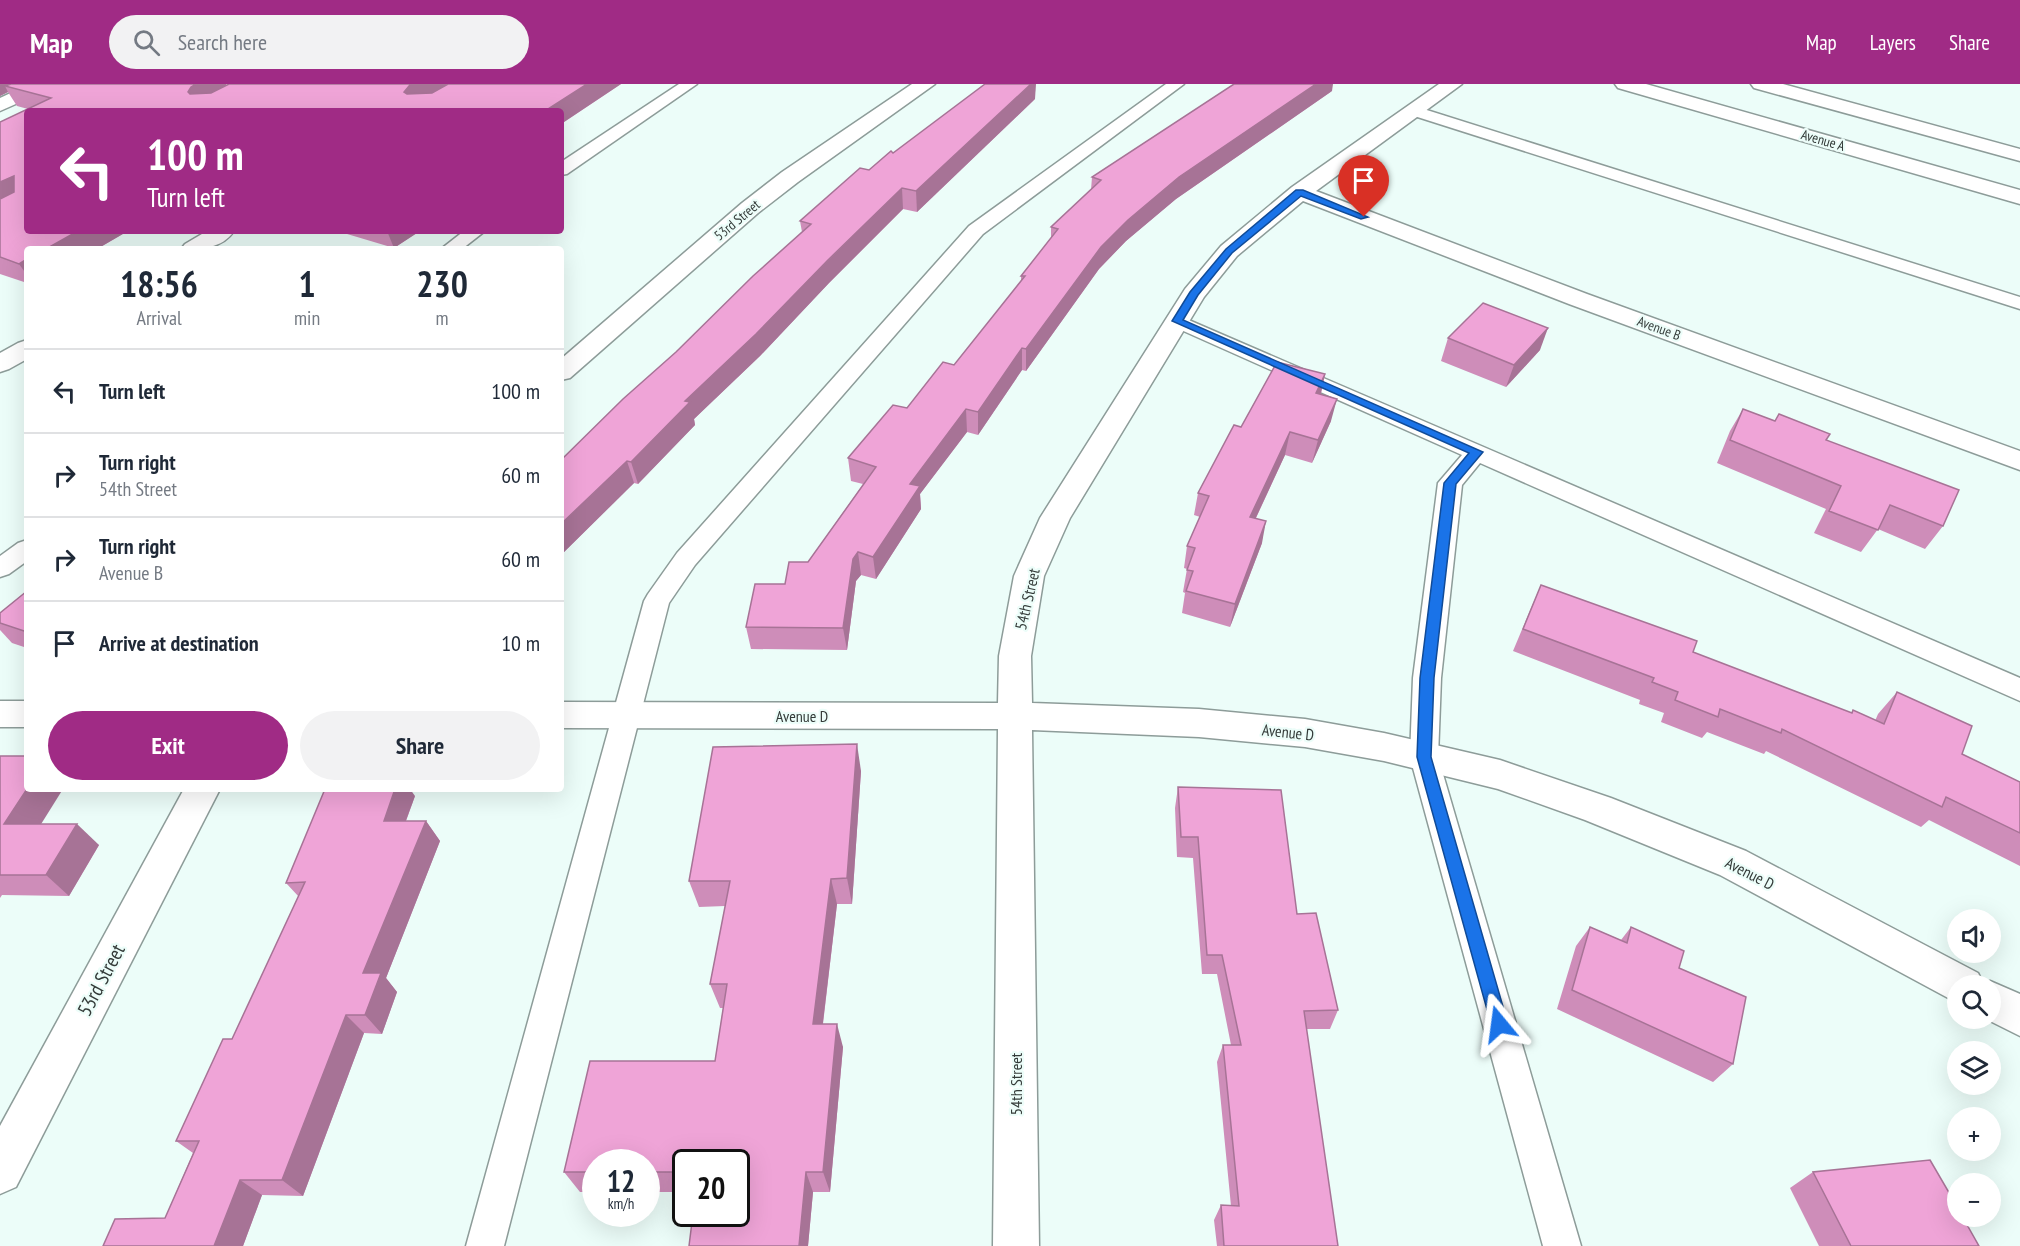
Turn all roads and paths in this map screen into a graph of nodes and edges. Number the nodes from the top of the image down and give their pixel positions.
1 (45, 84) edge
2 (689, 84) edge
3 (893, 84) edge
4 (1176, 84) edge
5 (1452, 84) edge
6 (1625, 84) edge
7 (1761, 84) edge
8 (921, 87) edge
9 (0, 105) edge
10 (1414, 111) junction
11 (2020, 155) edge
12 (564, 168) edge
13 (1299, 192) junction
14 (2020, 197) edge
15 (218, 234) edge
16 (472, 234) edge
17 (198, 246) edge
18 (454, 246) edge
19 (2020, 303) edge
20 (1178, 321) junction
21 (24, 350) edge
22 (0, 364) edge
23 (564, 369) edge
24 (1477, 452) junction
25 (2020, 461) edge
26 (24, 551) edge
27 (0, 568) edge
28 (2020, 690) edge
29 (0, 714) edge
30 (24, 714) edge
31 (564, 715) edge
32 (628, 715) junction
33 (1016, 716) junction
34 (1424, 757) junction
35 (200, 792) edge
36 (1947, 977) edge
37 (2001, 1006) edge
38 (2020, 1016) edge
39 (0, 1171) edge
40 (484, 1246) edge
41 (1016, 1246) edge
42 (1562, 1246) edge

1 - 9 street
2 - 12 lane
3 - 8 street
4 - 32 lane
5 - 10 street, 54th Street
6 - 14 street, Avenue A
7 - 11 street
8 - 23 street, 53rd Street
10 - 13 street, 54th Street
10 - 19 lane
13 - 20 street, 54th Street
13 - 25 street, Avenue B
15 - 17 street
16 - 18 lane
20 - 24 lane
20 - 33 street, 54th Street
21 - 22 street
24 - 28 lane
24 - 34 lane
26 - 27 lane
29 - 30 street
31 - 32 street, Avenue D
32 - 33 street, Avenue D
32 - 40 lane
33 - 34 street, Avenue D
33 - 41 street, 54th Street
34 - 36 street, Avenue D
34 - 42 lane
35 - 39 street, 53rd Street
37 - 38 street

